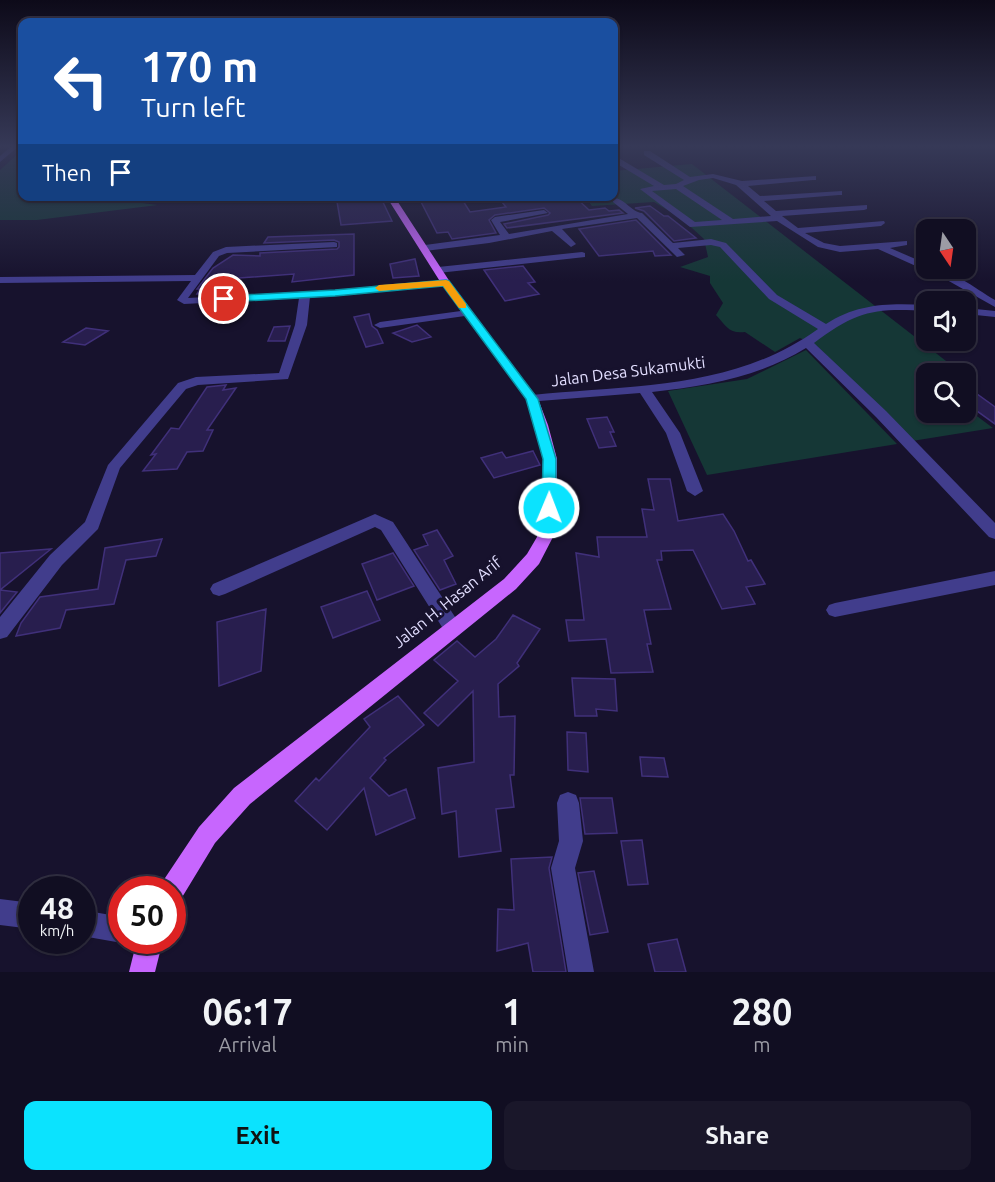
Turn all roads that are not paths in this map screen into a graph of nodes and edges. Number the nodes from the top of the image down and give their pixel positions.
1 (646, 190) edge
2 (684, 190) edge
3 (748, 190) edge
4 (839, 193) dead end
5 (757, 199) junction
6 (393, 201) edge
7 (617, 201) edge
8 (864, 207) dead end
9 (544, 213) dead end
10 (635, 215) junction
11 (776, 216) junction
12 (731, 222) junction
13 (881, 223) dead end
14 (549, 228) junction
15 (798, 231) junction
16 (506, 237) junction
17 (904, 243) dead end
18 (571, 244) dead end
19 (334, 245) dead end
20 (671, 246) junction
21 (877, 246) junction
22 (425, 249) junction
23 (582, 255) dead end
24 (680, 255) dead end
25 (916, 263) edge
26 (442, 276) junction
27 (197, 279) junction
28 (953, 279) edge
29 (0, 280) edge
30 (305, 295) junction
31 (995, 304) edge
32 (916, 307) edge
33 (976, 312) edge
34 (468, 313) junction
35 (995, 314) edge
36 (380, 325) dead end
37 (827, 329) junction
38 (806, 342) junction
39 (644, 389) junction
40 (532, 399) junction
41 (695, 490) dead end
42 (995, 534) edge
43 (995, 578) edge
44 (219, 589) dead end
45 (835, 610) dead end
46 (453, 629) junction
47 (0, 631) edge
48 (568, 802) dead end
49 (181, 876) edge
50 (0, 912) edge
51 (18, 914) edge
52 (146, 954) edge
53 (142, 972) edge
54 (581, 972) edge

1 - 12 street
2 - 12 street
3 - 5 street
4 - 5 street
5 - 11 street
6 - 22 main road, Jalan H. Hasan Arif
7 - 10 street
8 - 11 street
9 - 16 street
10 - 14 street
10 - 20 street
11 - 12 street
11 - 15 street
13 - 15 street
14 - 16 street
14 - 18 street
15 - 21 street
16 - 22 street
17 - 21 street
19 - 27 street
20 - 24 street
20 - 37 street
21 - 25 street
22 - 26 main road, Jalan H. Hasan Arif
23 - 26 street
26 - 30 street
26 - 34 main road, Jalan H. Hasan Arif
27 - 29 street
27 - 30 street
28 - 31 street
30 - 47 street
32 - 37 street, Jalan Desa Sukamukti
33 - 35 street
34 - 36 street
34 - 40 main road, Jalan H. Hasan Arif
37 - 38 street, Jalan Desa Sukamukti
38 - 39 street, Jalan Desa Sukamukti
38 - 42 street
39 - 40 street, Jalan Desa Sukamukti
39 - 41 street
40 - 46 main road, Jalan H. Hasan Arif
43 - 45 street
44 - 46 street
46 - 49 main road, Jalan H. Hasan Arif
48 - 54 street
50 - 51 street
52 - 53 main road

